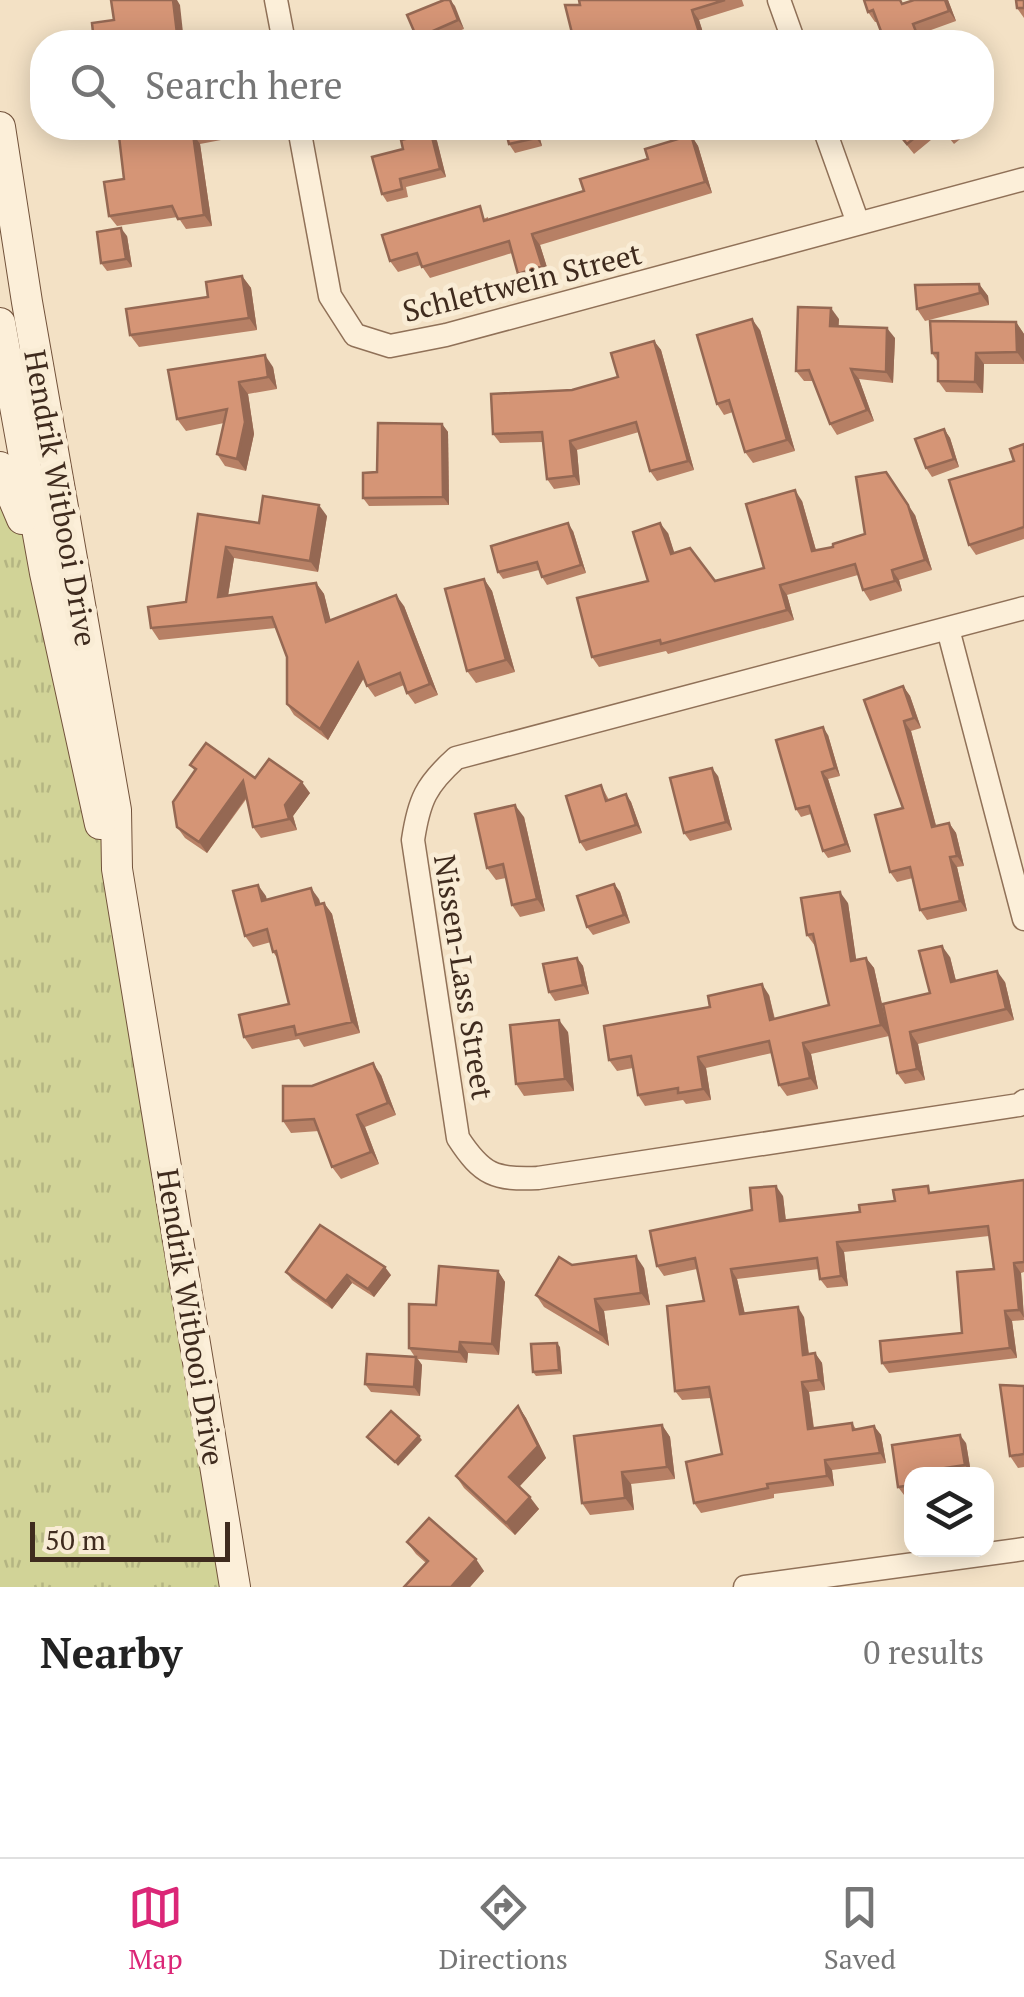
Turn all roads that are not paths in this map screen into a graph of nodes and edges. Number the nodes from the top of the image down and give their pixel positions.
1 (276, 0) edge
2 (778, 0) edge
3 (282, 30) edge
4 (789, 30) edge
5 (0, 127) edge
6 (301, 140) edge
7 (828, 140) edge
8 (1024, 179) edge
9 (858, 224) junction
10 (13, 302) edge
11 (0, 323) edge
12 (0, 467) edge
13 (44, 573) junction
14 (1024, 608) edge
15 (948, 629) junction
16 (117, 869) junction
17 (1024, 918) edge
18 (1024, 1101) edge
19 (1024, 1549) edge
20 (235, 1587) edge
21 (745, 1587) edge

1 - 3 street
2 - 4 street
5 - 10 main road, Hendrik Witbooi Drive
6 - 9 street, Schlettwein Street
7 - 9 street
8 - 9 street, Schlettwein Street
10 - 16 main road, Hendrik Witbooi Drive
11 - 13 main road, Hendrik Witbooi Drive
12 - 13 main road
13 - 16 main road, Hendrik Witbooi Drive
14 - 15 street, Nissen-Lass Street
15 - 17 street
15 - 18 street, Nissen-Lass Street
16 - 20 main road, Hendrik Witbooi Drive
19 - 21 street

